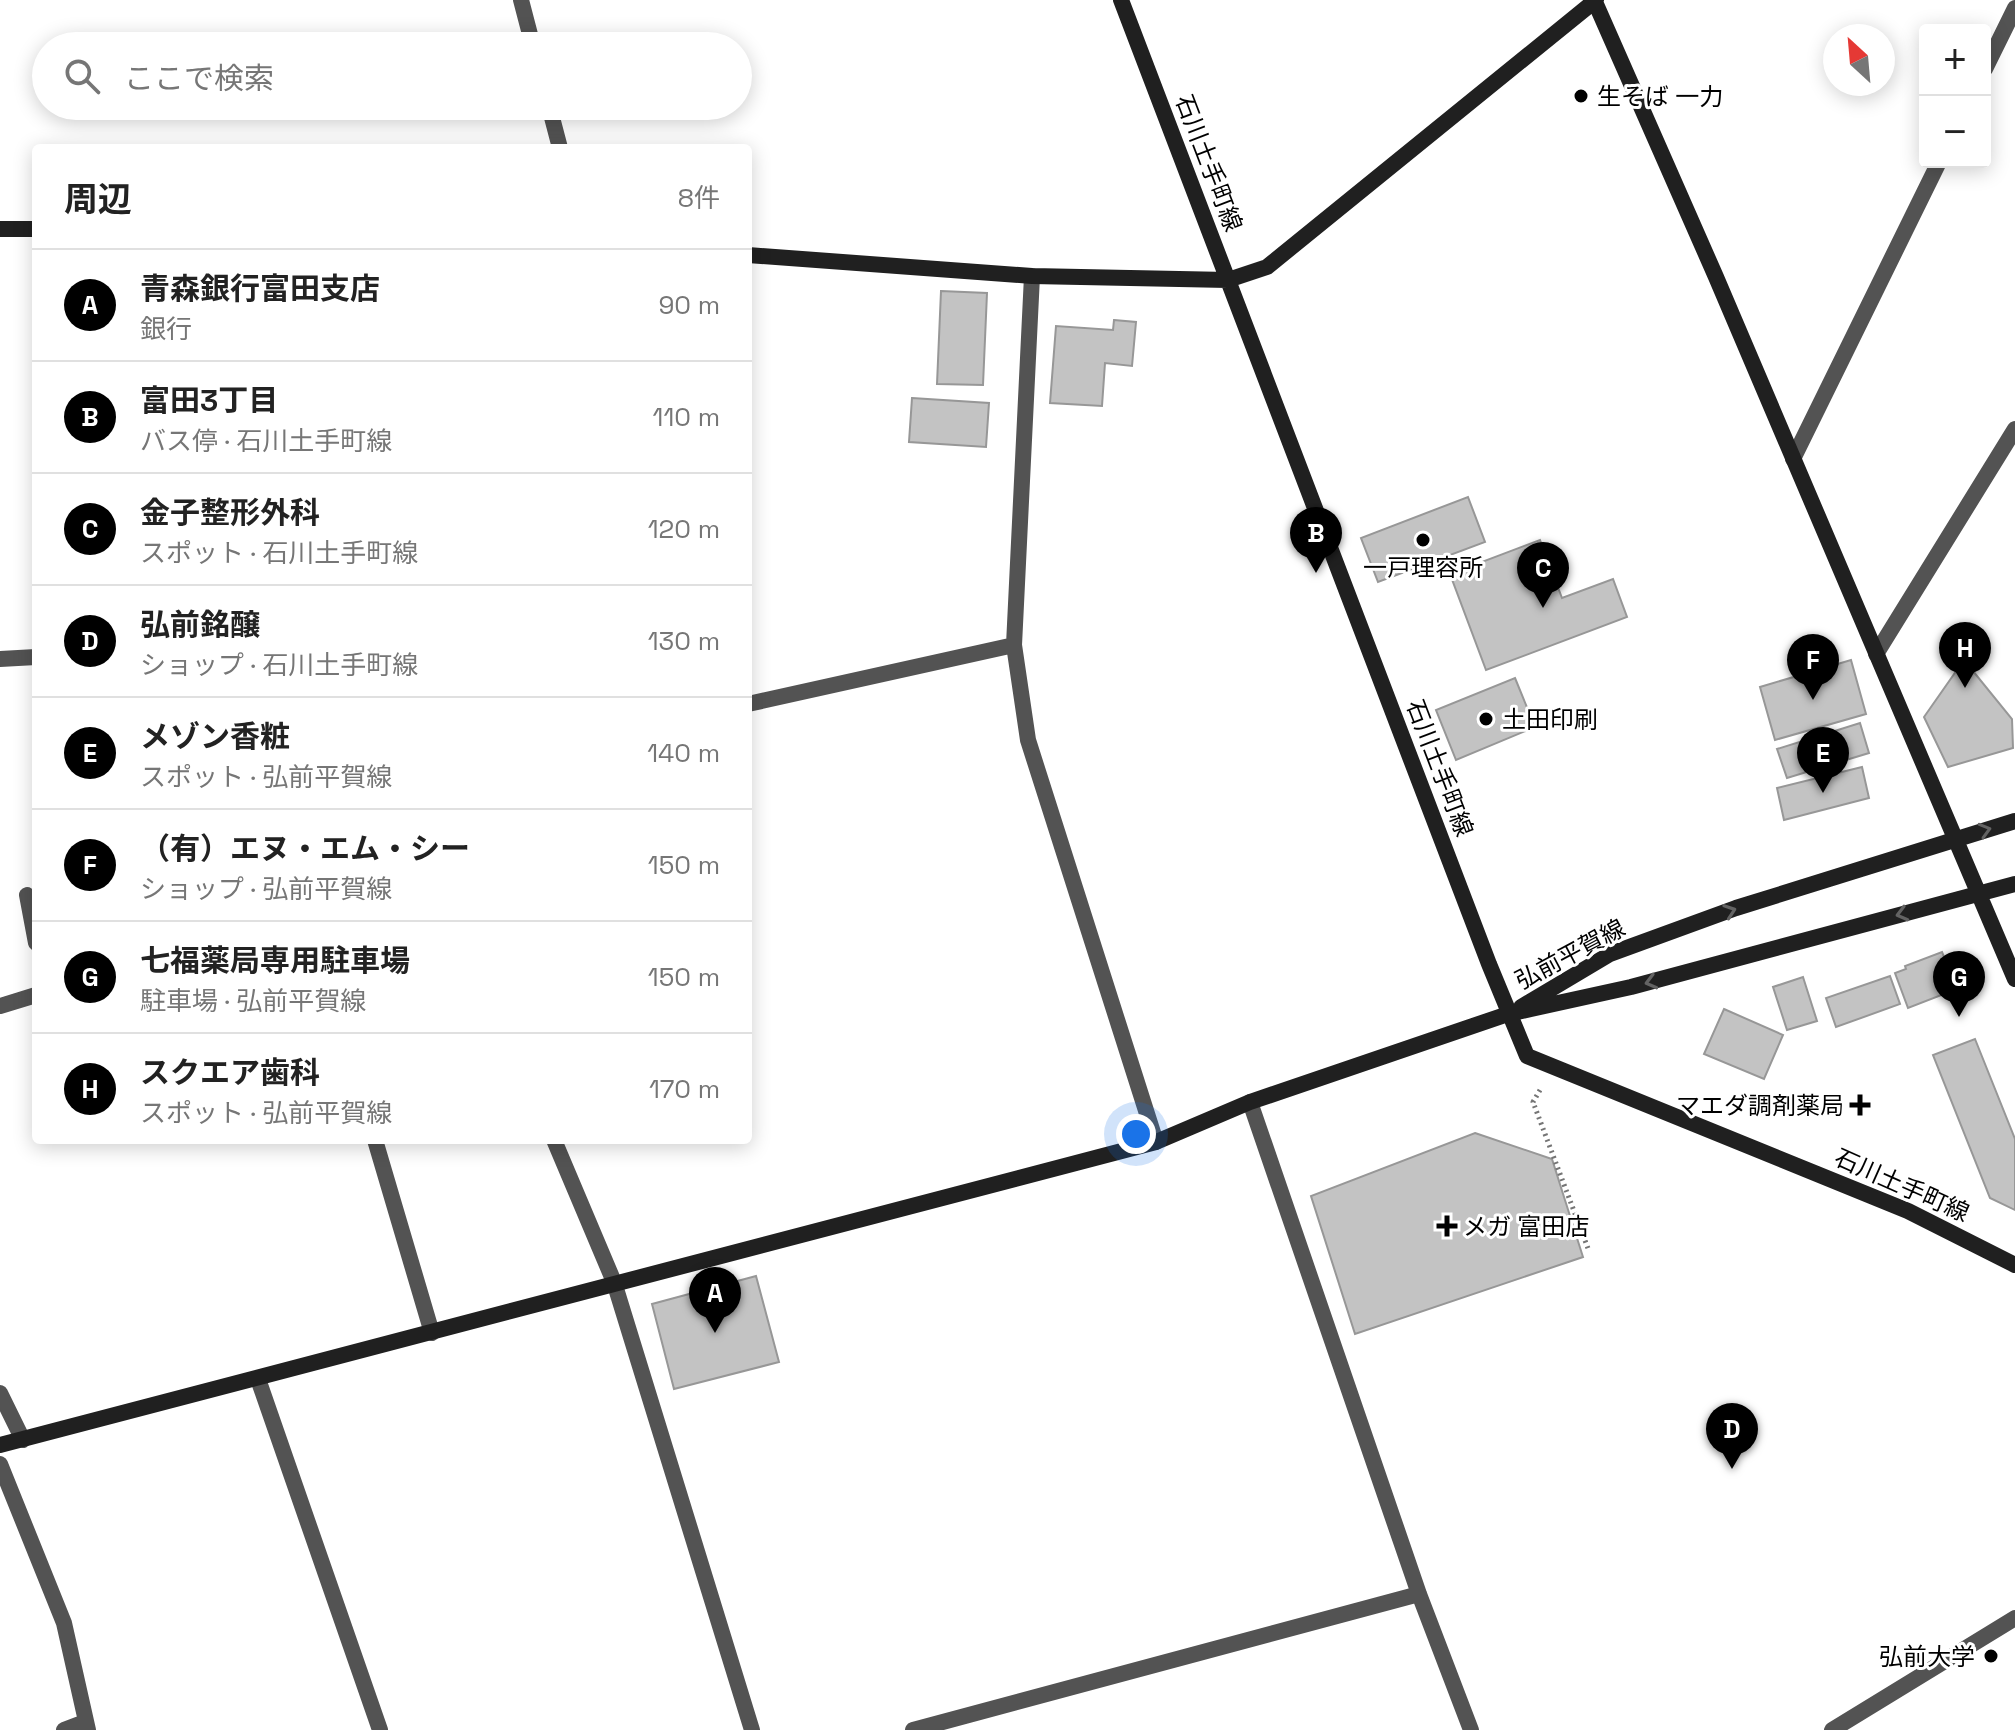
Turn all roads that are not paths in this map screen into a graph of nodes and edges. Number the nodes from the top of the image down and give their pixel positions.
1 (521, 0) edge
2 (1121, 0) edge
3 (1595, 1) edge
4 (2015, 8) edge
5 (529, 32) edge
6 (1991, 57) edge
7 (553, 120) edge
8 (559, 144) edge
9 (1936, 168) edge
10 (0, 229) edge
11 (32, 229) edge
12 (752, 255) edge
13 (1032, 276) junction
14 (1228, 280) junction
15 (2015, 429) edge
16 (1793, 459) junction
17 (1014, 645) junction
18 (1876, 654) junction
19 (32, 657) edge
20 (0, 659) edge
21 (752, 703) edge
22 (2015, 821) edge
23 (1955, 838) junction
24 (2015, 884) edge
25 (1977, 894) junction
26 (27, 895) dead end
27 (32, 922) edge
28 (2015, 979) edge
29 (32, 996) edge
30 (0, 1006) edge
31 (1508, 1014) junction
32 (1250, 1102) junction
33 (1156, 1142) junction
34 (376, 1144) edge
35 (556, 1144) edge
36 (2015, 1265) edge
37 (614, 1282) junction
38 (432, 1333) junction
39 (258, 1379) junction
40 (0, 1393) edge
41 (23, 1440) junction
42 (0, 1445) edge
43 (0, 1464) edge
44 (1419, 1594) junction
45 (2015, 1618) edge
46 (87, 1726) edge
47 (64, 1730) edge
48 (380, 1730) edge
49 (752, 1730) edge
50 (913, 1730) edge
51 (1471, 1730) edge
52 (1832, 1730) edge

1 - 5 street
2 - 14 street, 石川土手町線
3 - 14 street
3 - 16 street
4 - 6 street
7 - 8 street
9 - 16 street
10 - 11 street
12 - 13 street
13 - 14 street
13 - 17 street
14 - 31 street, 石川土手町線
15 - 18 street
16 - 18 street
17 - 21 street
17 - 33 street
18 - 23 street
19 - 20 street
23 -> 22 street, 弘前平賀線
23 - 25 street
31 -> 23 street, 弘前平賀線
24 - 25 street, 弘前平賀線
25 - 28 street
25 -> 31 street, 弘前平賀線
26 - 27 street
29 - 30 street
31 - 32 street
31 - 36 street, 石川土手町線
32 - 33 street
32 - 44 street
33 - 37 street
34 - 38 street
35 - 37 street
37 - 38 street
37 - 49 street
38 - 39 street
39 - 41 street
39 - 48 street
40 - 41 street
41 - 42 street
43 - 46 street
44 - 50 street
44 - 51 street
45 - 52 street
46 - 47 street

